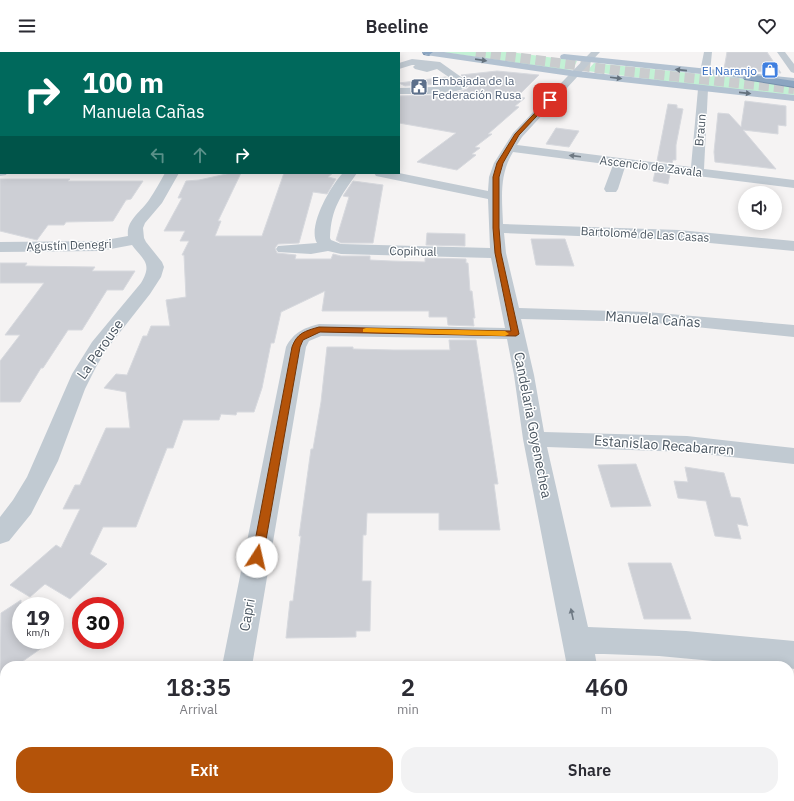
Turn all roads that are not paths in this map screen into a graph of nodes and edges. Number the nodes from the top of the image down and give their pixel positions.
1 (428, 52) edge
2 (596, 52) edge
3 (708, 52) edge
4 (781, 52) edge
5 (454, 56) junction
6 (555, 56) dead end
7 (590, 60) junction
8 (436, 65) junction
9 (400, 66) edge
10 (422, 66) junction
11 (400, 70) edge
12 (794, 70) edge
13 (705, 72) junction
14 (577, 74) junction
15 (748, 77) joint
16 (794, 82) edge
17 (703, 89) junction
18 (400, 91) edge
19 (794, 98) edge
20 (508, 148) junction
21 (620, 162) junction
22 (697, 172) junction
23 (171, 174) edge
24 (349, 174) edge
25 (386, 174) edge
26 (794, 184) edge
27 (611, 189) dead end
28 (496, 196) junction
29 (496, 228) junction
30 (137, 239) junction
31 (329, 246) junction
32 (794, 246) edge
33 (0, 248) edge
34 (284, 249) dead end
35 (498, 253) junction
36 (514, 323) junction
37 (794, 331) edge
38 (308, 333) joint
39 (534, 439) junction
40 (794, 456) edge
41 (0, 534) edge
42 (580, 653) edge
43 (794, 655) edge
44 (239, 661) edge

1 - 5 main road
2 - 7 street, Candelaria Goyenechea
3 - 13 street
4 - 12 street
5 - 8 street
5 -> 14 main road
6 - 7 main road
13 -> 7 main road
7 - 14 street, Candelaria Goyenechea
8 - 10 street
8 - 18 street
9 - 10 street
10 - 11 street
13 - 15 main road
14 -> 17 main road
14 - 20 street, Candelaria Goyenechea
15 - 16 highway
17 -> 19 main road
17 - 22 street, Braun
21 -> 20 street, Ascencio de Zavala
20 - 28 street, Candelaria Goyenechea
21 - 22 street, Ascencio de Zavala
21 - 27 street
22 - 26 street, Ascencio de Zavala
23 - 30 street
24 - 31 street
25 - 28 street
28 - 29 street, Candelaria Goyenechea
29 - 32 street, Bartolomé de Las Casas
29 - 35 street, Candelaria Goyenechea
30 - 33 street, Agustín Denegri
30 - 41 street, La Perouse
31 - 34 street, Copihual
31 - 35 street, Copihual
35 - 36 street, Candelaria Goyenechea
36 - 37 street, Manuela Cañas
36 - 38 street, Manuela Cañas
36 - 39 street, Candelaria Goyenechea
38 - 44 street, Capri
39 - 40 street, Estanislao Recabarren
42 -> 39 street, Candelaria Goyenechea
42 - 43 street

